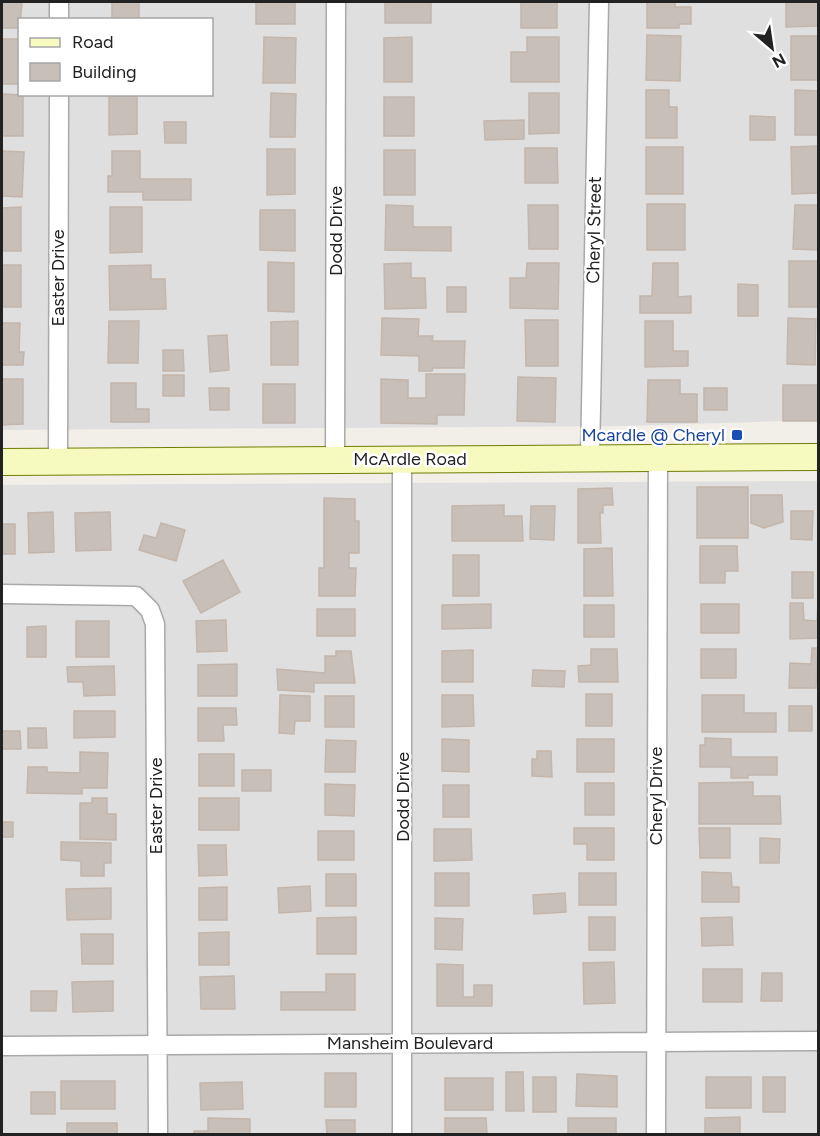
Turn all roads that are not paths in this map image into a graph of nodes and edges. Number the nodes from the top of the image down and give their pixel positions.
1 (59, 2) edge
2 (336, 2) edge
3 (599, 2) edge
4 (59, 18) edge
5 (59, 96) edge
6 (819, 457) edge
7 (590, 458) junction
8 (658, 458) junction
9 (402, 459) junction
10 (335, 460) junction
11 (2, 462) edge
12 (58, 462) junction
13 (2, 594) edge
14 (819, 1041) edge
15 (655, 1042) junction
16 (404, 1043) junction
17 (158, 1045) junction
18 (2, 1046) edge
19 (158, 1134) edge
20 (402, 1134) edge
21 (656, 1134) edge

1 - 4 street
2 - 10 street, Dodd Drive
3 - 7 street, Cheryl Street
5 - 12 street, Easter Drive
6 - 8 main road, McArdle Road
7 - 8 main road, McArdle Road
7 - 9 main road, McArdle Road
8 - 15 street, Cheryl Drive
9 - 10 main road, McArdle Road
9 - 16 street, Dodd Drive
10 - 12 main road, McArdle Road
11 - 12 main road, McArdle Road
13 - 17 street, Easter Drive
14 - 15 street, Mansheim Boulevard
15 - 16 street, Mansheim Boulevard
15 - 21 street, Cheryl Drive
16 - 17 street, Mansheim Boulevard
16 - 20 street, Dodd Drive
17 - 18 street, Mansheim Boulevard
17 - 19 street, Easter Drive

